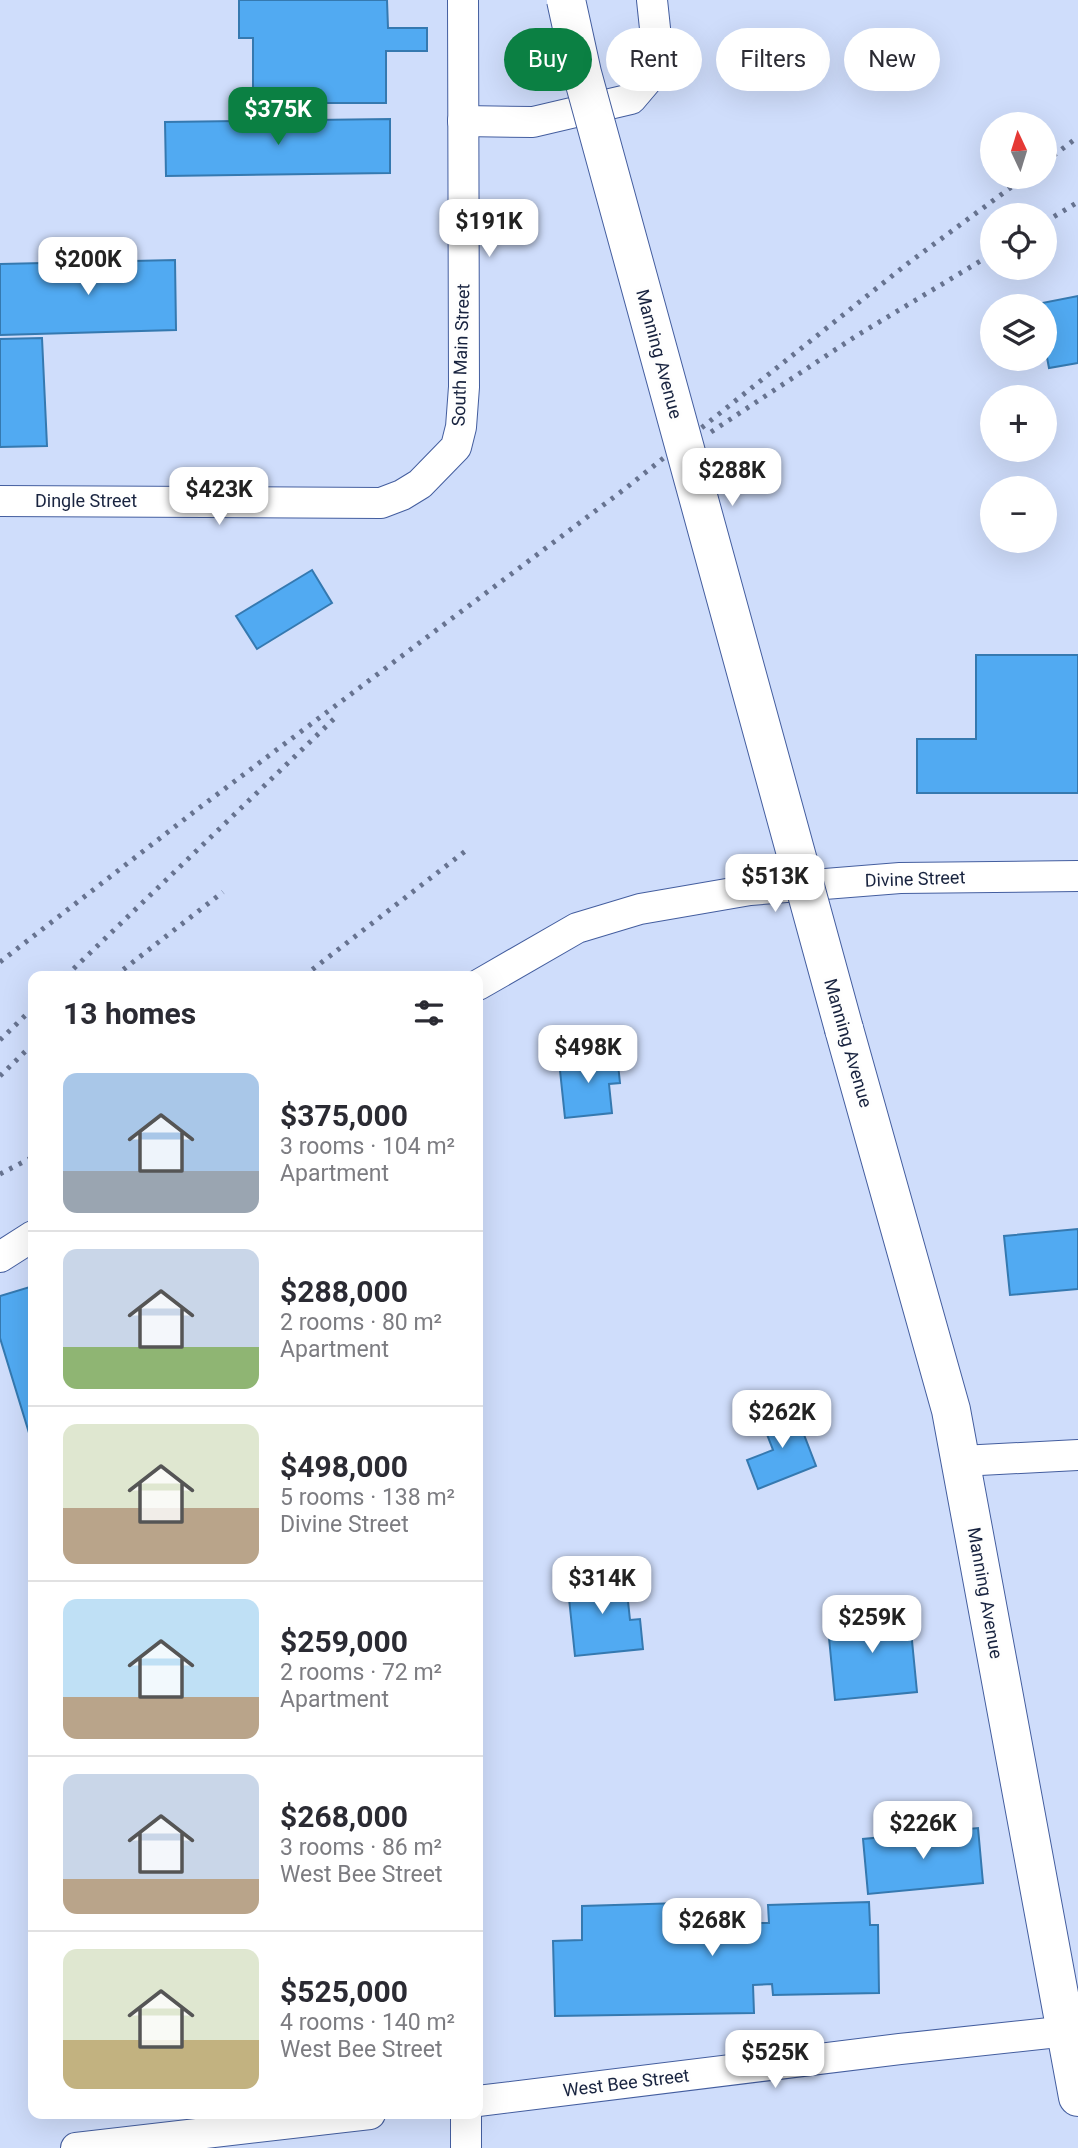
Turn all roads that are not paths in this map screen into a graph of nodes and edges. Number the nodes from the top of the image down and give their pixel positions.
1 (463, 0) edge
2 (566, 0) edge
3 (653, 0) edge
4 (463, 121) junction
5 (420, 484) joint
6 (0, 501) edge
7 (1078, 876) edge
8 (483, 982) edge
9 (28, 1239) edge
10 (0, 1257) edge
11 (1078, 1455) edge
12 (961, 1461) junction
13 (1072, 2031) edge
14 (1078, 2098) edge
15 (483, 2100) edge
16 (327, 2119) edge
17 (466, 2119) edge
18 (76, 2148) edge
19 (466, 2148) edge

1 - 4 street, South Main Street
2 - 12 main road, Manning Avenue, bridge
3 - 4 street
4 - 5 street, South Main Street
5 - 6 street, Dingle Street
7 - 8 street, Divine Street
9 - 10 street
11 - 12 street
12 - 13 main road, Manning Avenue
13 - 14 main road, Manning Avenue
13 - 15 street, West Bee Street
16 - 18 street
17 - 19 street

